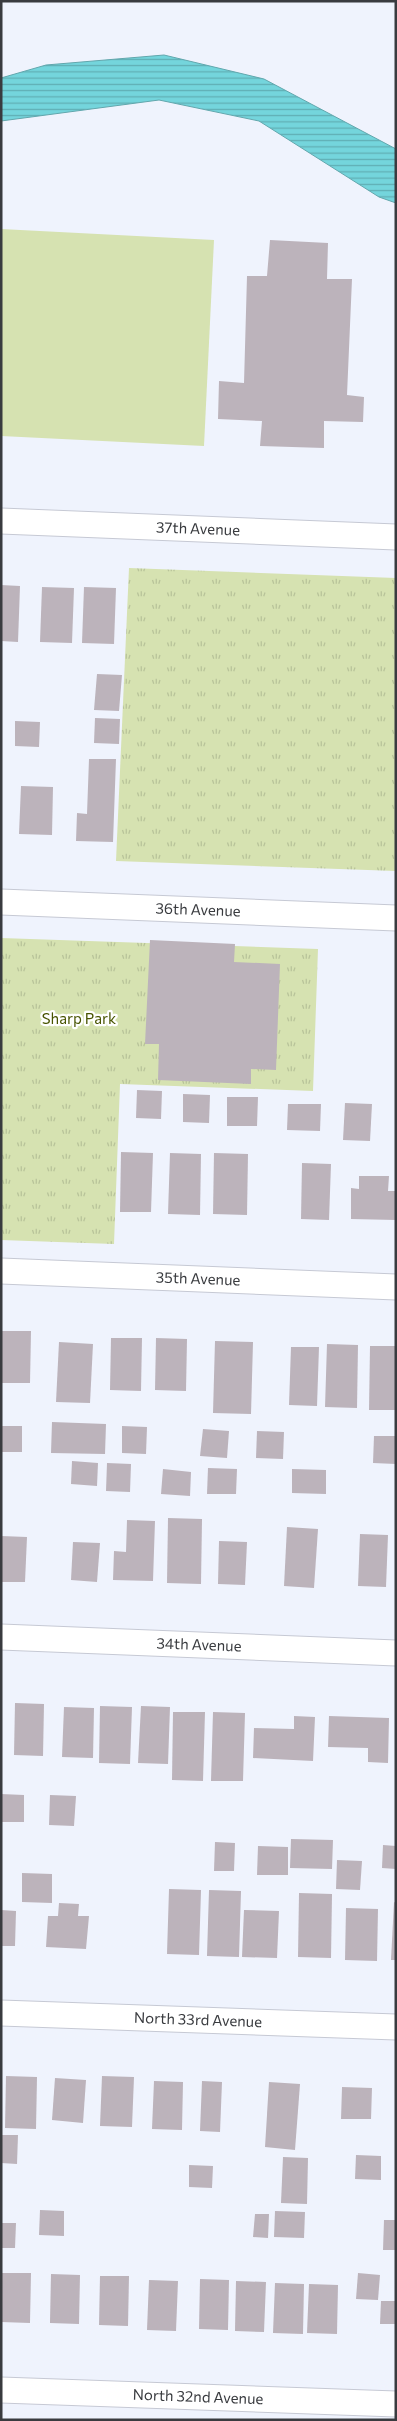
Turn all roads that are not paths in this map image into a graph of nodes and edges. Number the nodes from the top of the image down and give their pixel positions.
1 (1, 521) edge
2 (396, 537) edge
3 (1, 902) edge
4 (396, 918) edge
5 (1, 1271) edge
6 (396, 1286) edge
7 (1, 1637) edge
8 (396, 1653) edge
9 (1, 2013) edge
10 (396, 2027) edge
11 (1, 2390) edge
12 (396, 2404) edge

1 - 2 street, 37th Avenue
3 - 4 street, 36th Avenue
5 - 6 street, 35th Avenue
7 - 8 street, 34th Avenue
9 - 10 street, North 33rd Avenue
11 - 12 street, North 32nd Avenue

